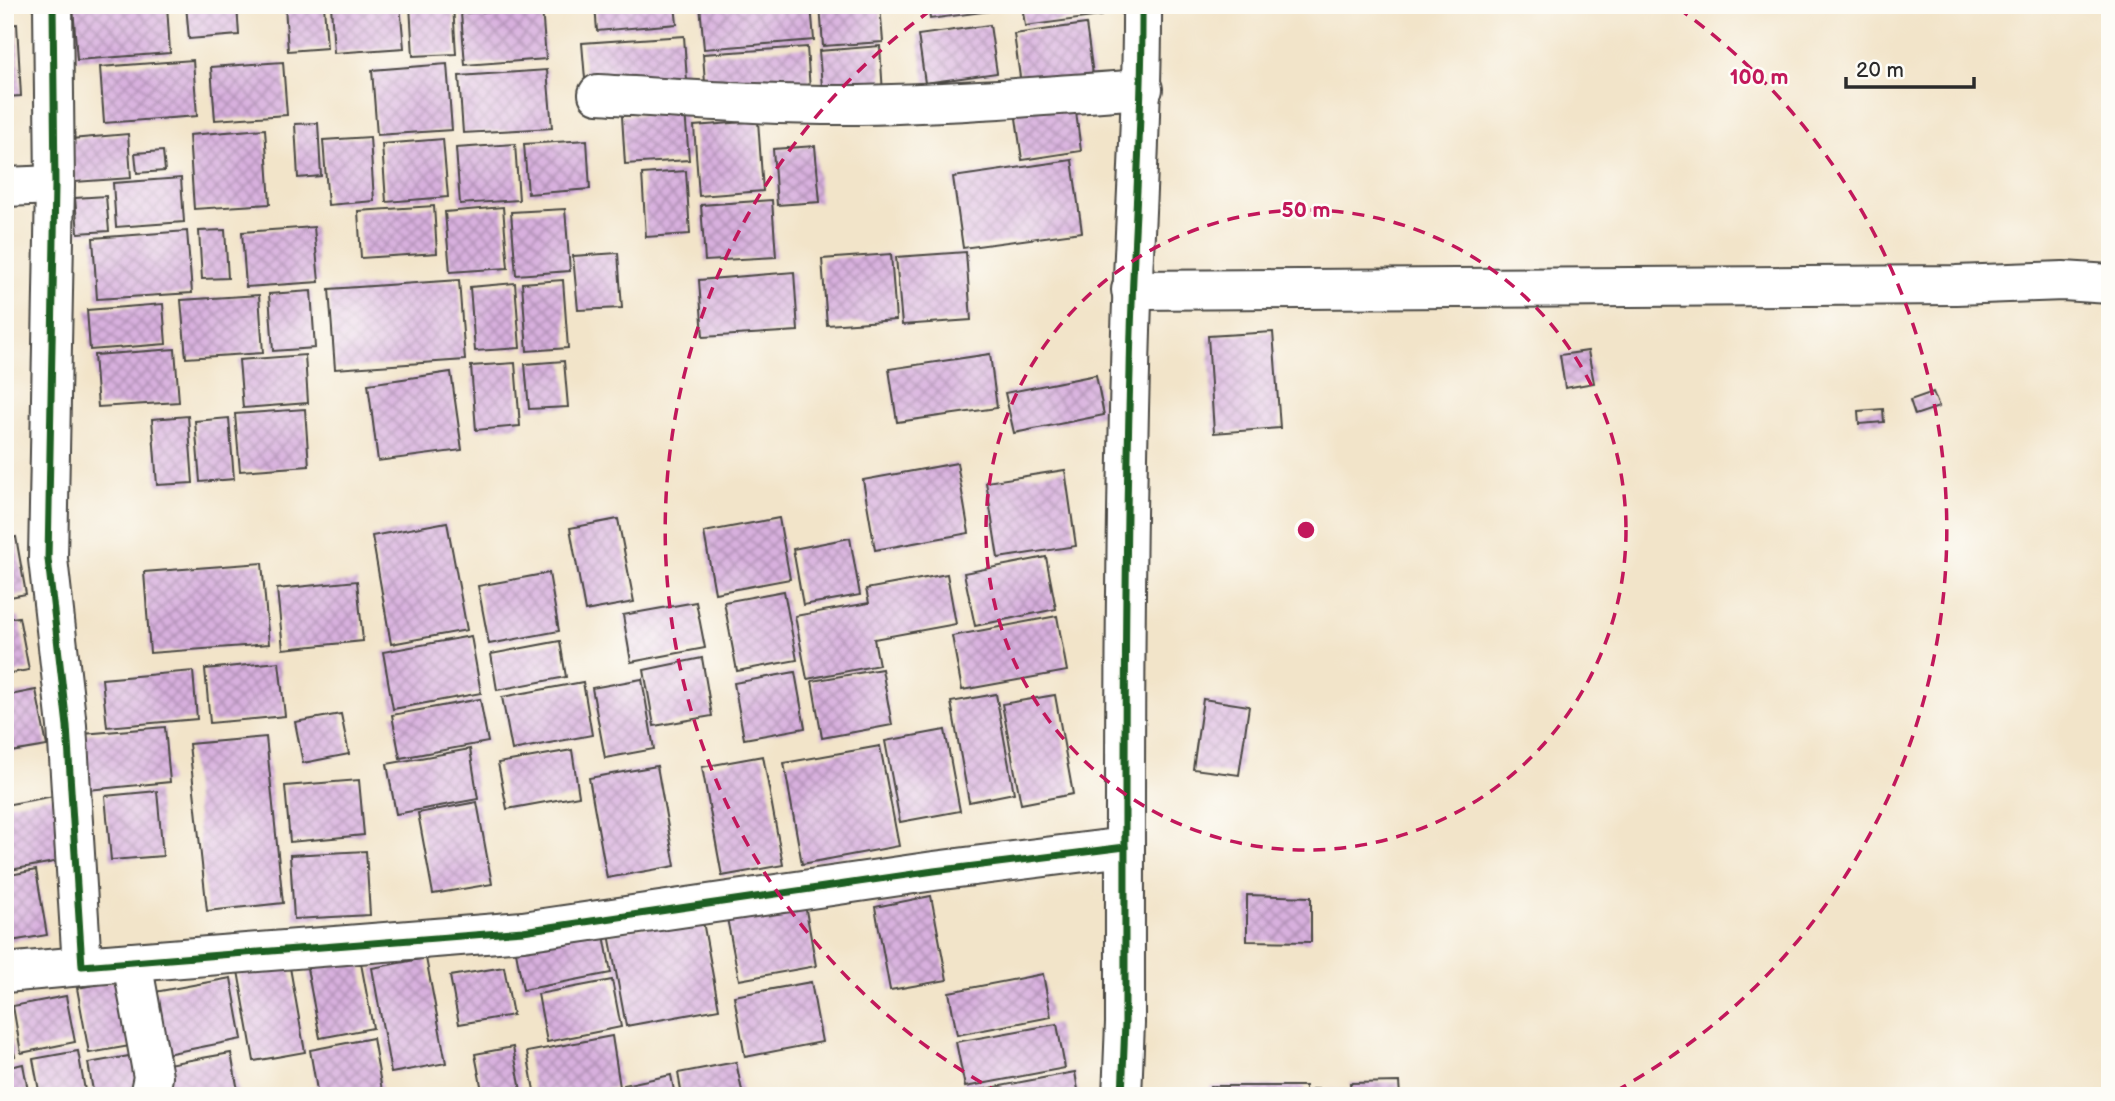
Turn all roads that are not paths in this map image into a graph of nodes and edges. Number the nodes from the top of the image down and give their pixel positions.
1 (53, 5) edge
2 (1142, 5) edge
3 (1143, 89) junction
4 (598, 94) dead end
5 (55, 186) junction
6 (5, 187) edge
7 (2110, 284) edge
8 (1132, 289) junction
9 (1125, 847) junction
10 (132, 962) junction
11 (82, 966) junction
12 (5, 973) edge
13 (149, 1096) edge
14 (1122, 1096) edge

1 - 5 street
2 - 3 street
3 - 4 street
3 - 8 street
5 - 6 street
5 - 11 street
7 - 8 street
8 - 9 street
9 - 10 street
9 - 14 street
10 - 11 street
10 - 13 street
11 - 12 street

